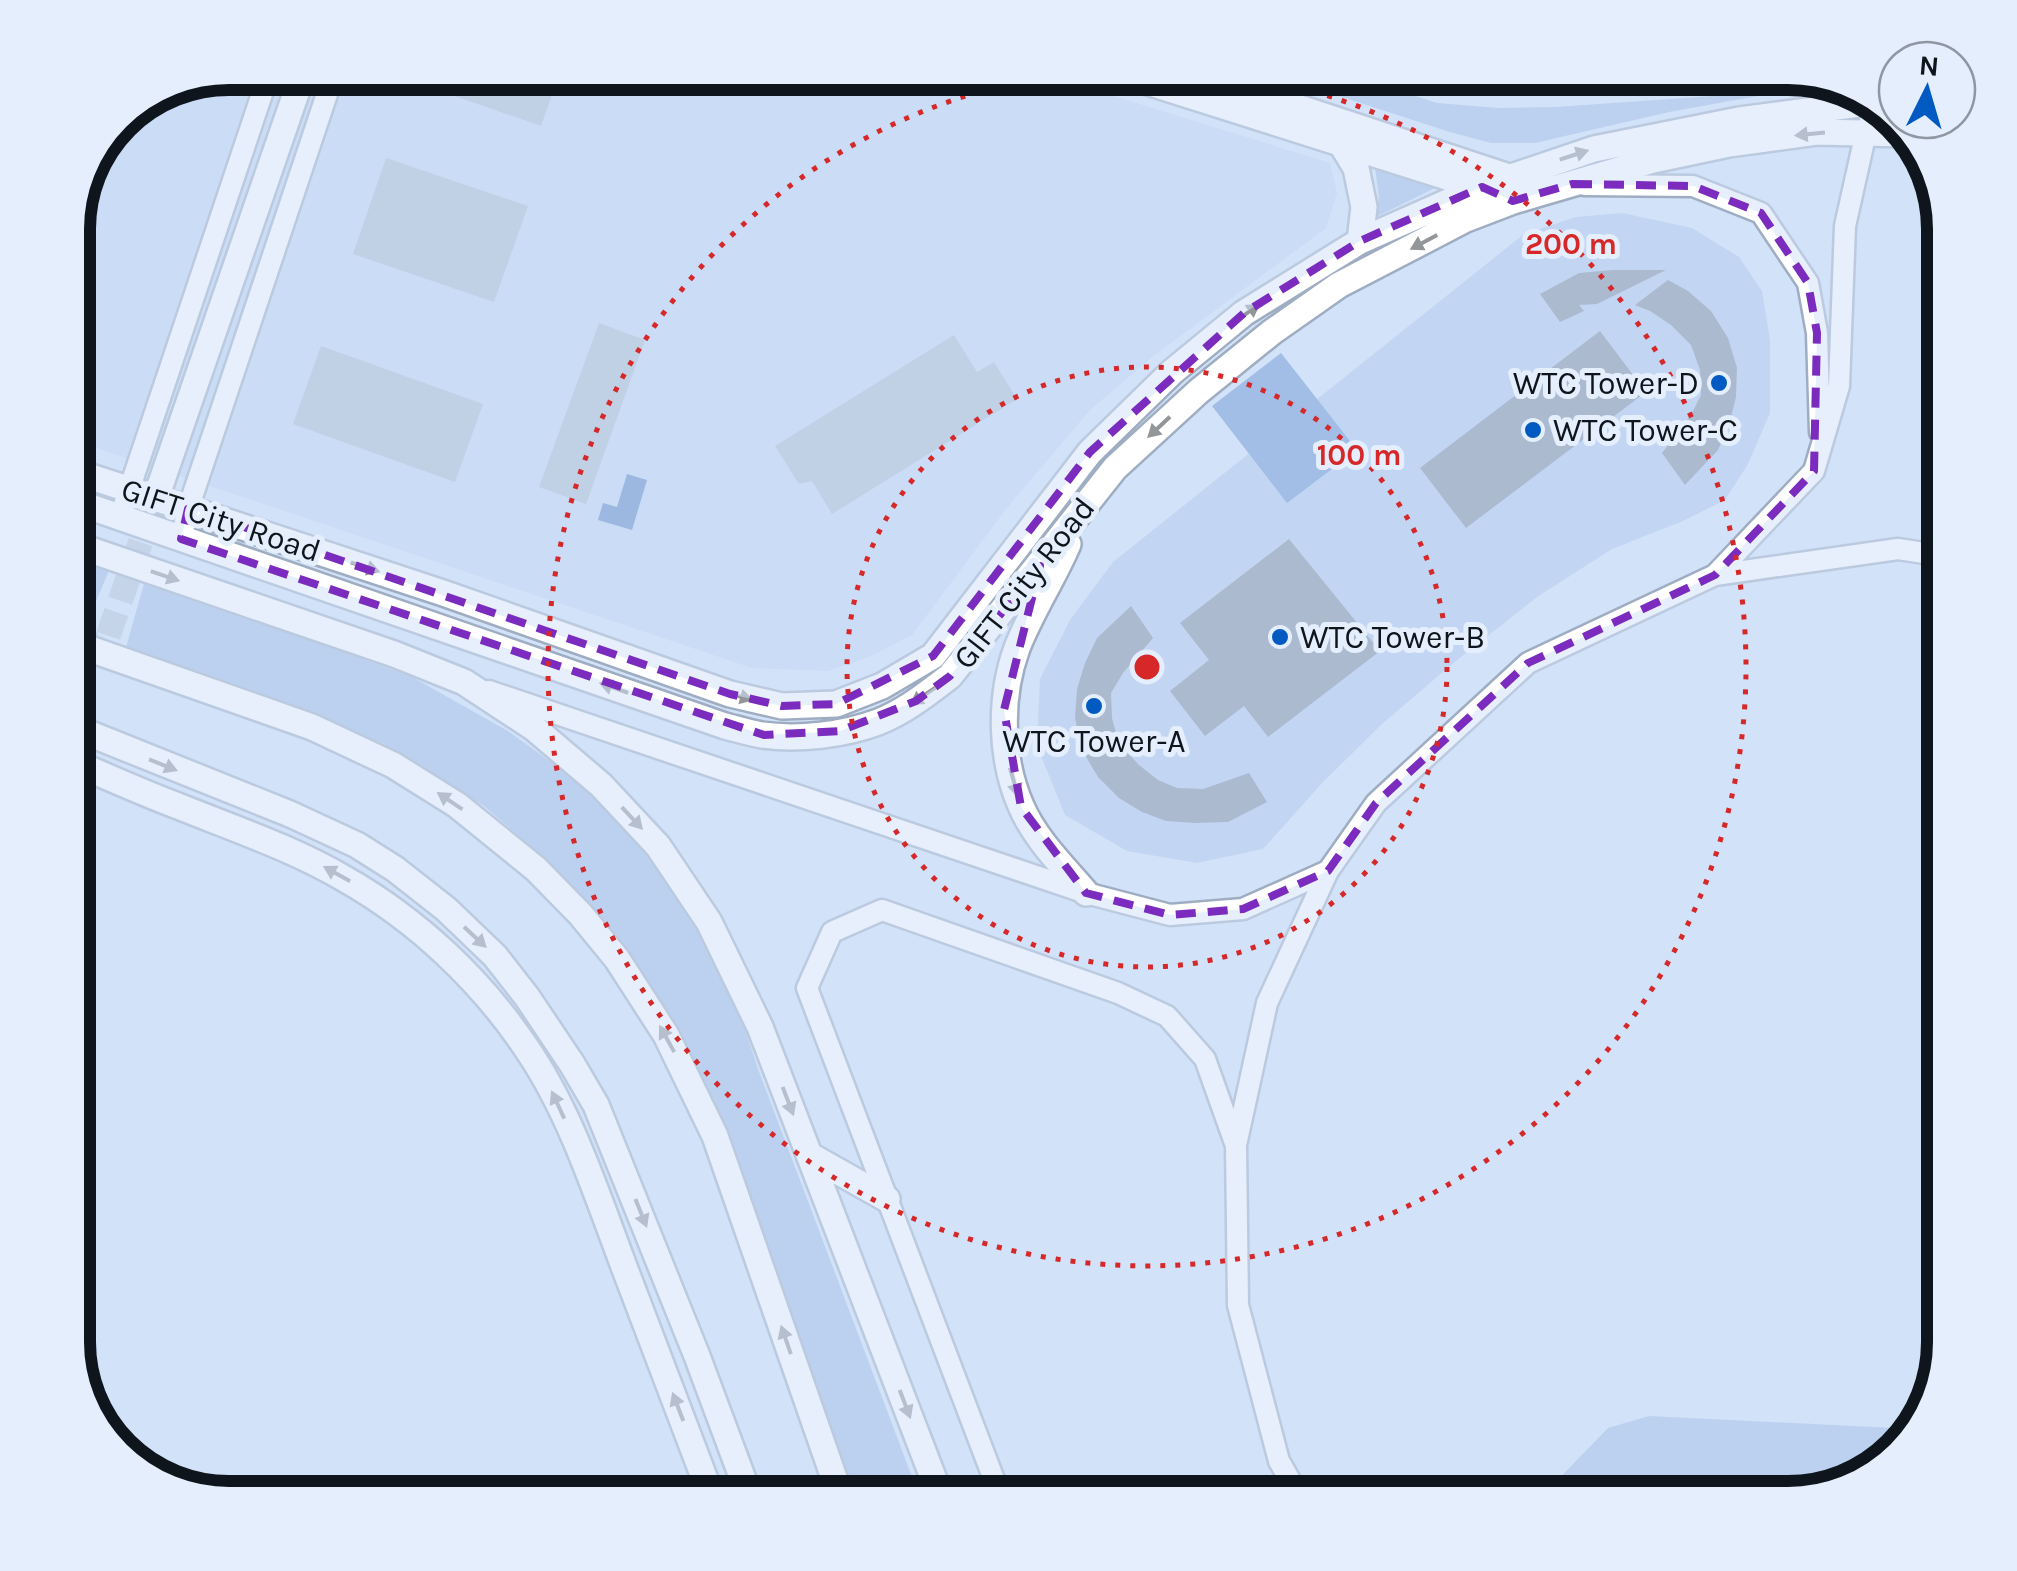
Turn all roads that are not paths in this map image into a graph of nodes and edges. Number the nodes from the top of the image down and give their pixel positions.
1 (263, 90) edge
2 (297, 90) edge
3 (328, 90) edge
4 (1177, 90) edge
5 (1243, 90) edge
6 (1850, 105) edge
7 (1870, 117) edge
8 (1866, 132) junction
9 (1877, 133) edge
10 (1338, 140) junction
11 (1482, 187) junction
12 (1560, 187) junction
13 (1511, 189) junction
14 (1360, 242) junction
15 (1820, 451) junction
16 (90, 476) edge
17 (160, 486) tunnel mouth
18 (128, 490) junction
19 (90, 507) edge
20 (188, 510) junction
21 (120, 518) junction
22 (1068, 524) junction
23 (181, 539) junction
24 (90, 550) edge
25 (1927, 554) edge
26 (1716, 576) junction
27 (90, 648) edge
28 (464, 682) junction
29 (90, 734) edge
30 (90, 769) edge
31 (1328, 871) junction
32 (1086, 893) junction
33 (1236, 1145) junction
34 (809, 1155) junction
35 (887, 1198) junction
36 (706, 1481) edge
37 (739, 1481) edge
38 (835, 1481) edge
39 (934, 1481) edge
40 (995, 1481) edge
41 (1291, 1481) edge

1 - 18 street
2 - 17 street
3 - 20 street
4 - 10 street
5 - 13 street
13 -> 6 street, GIFT City Road
7 - 8 street
8 - 9 street, GIFT City Road
8 -> 12 street, GIFT City Road
8 - 15 street
10 - 11 street
10 - 14 street
11 - 13 street
11 - 14 street, GIFT City Road
12 - 13 street, GIFT City Road
12 - 15 street
13 -> 22 street, GIFT City Road
20 -> 14 street, GIFT City Road
15 - 26 street
16 - 18 street, GIFT City Road
18 - 20 street, GIFT City Road
18 - 21 street
19 - 21 street, GIFT City Road
20 - 23 street
21 - 23 street, GIFT City Road
22 -> 23 street, GIFT City Road
22 -> 32 street
24 -> 28 street
25 - 26 street
26 - 31 street
38 -> 27 street
28 - 32 street
28 -> 34 street
29 -> 37 street
36 -> 30 street
31 - 32 street
31 - 33 street
33 - 35 street
33 - 41 street
34 - 35 street
34 -> 39 street
35 - 40 street

